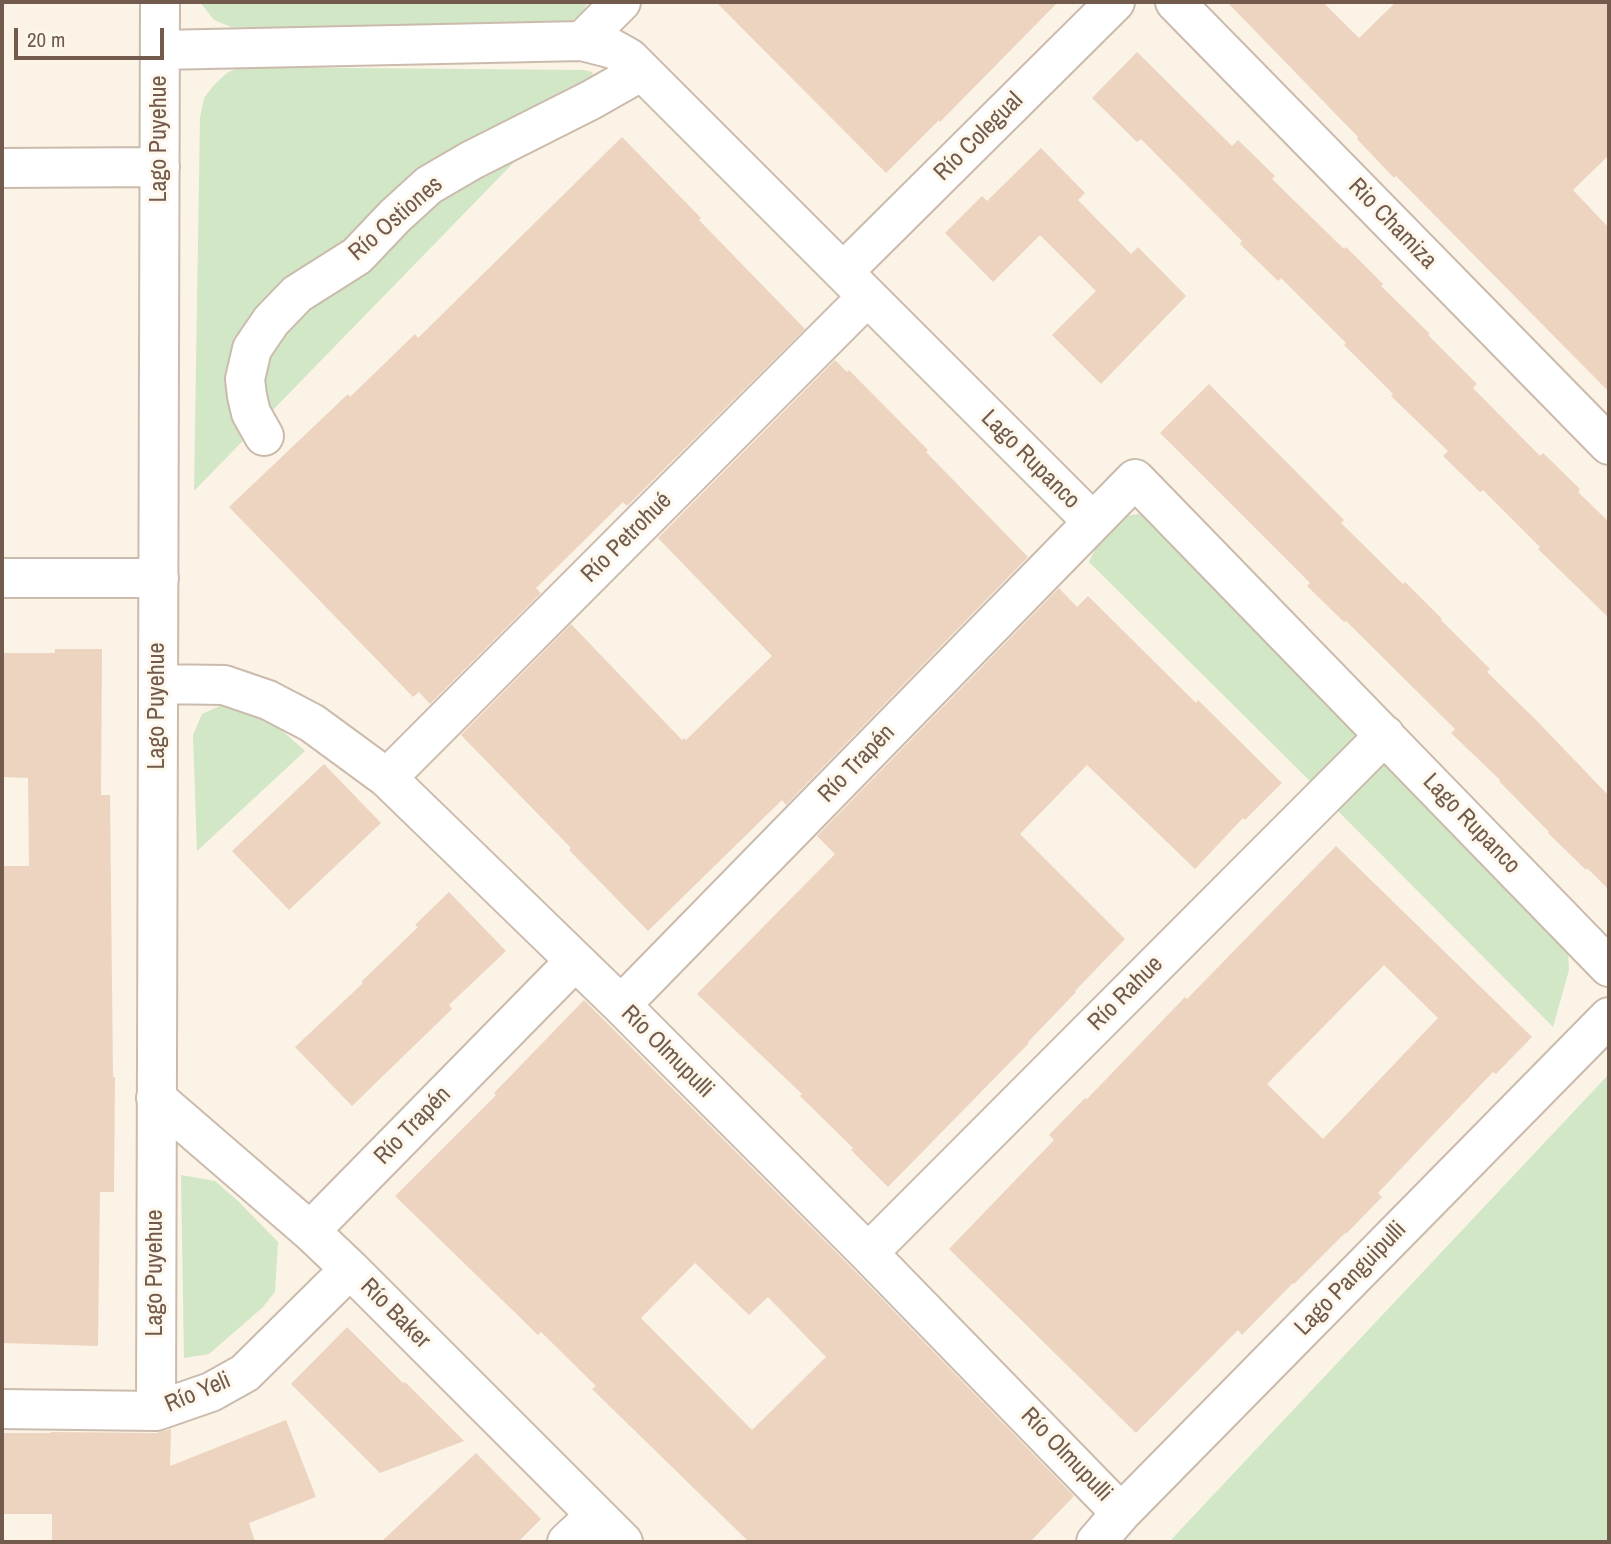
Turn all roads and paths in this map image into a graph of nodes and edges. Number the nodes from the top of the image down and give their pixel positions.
1 (160, 2) edge
2 (621, 2) edge
3 (1115, 2) edge
4 (1175, 2) edge
5 (582, 41) junction
6 (160, 50) junction
7 (642, 71) junction
8 (160, 167) junction
9 (2, 168) edge
10 (855, 284) junction
11 (264, 436) dead end
12 (1609, 445) edge
13 (1093, 522) junction
14 (2, 578) edge
15 (159, 578) junction
16 (158, 684) junction
17 (1385, 735) junction
18 (387, 778) junction
19 (575, 961) junction
20 (1609, 967) edge
21 (621, 1005) junction
22 (1609, 1017) edge
23 (156, 1098) junction
24 (310, 1231) junction
25 (868, 1253) junction
26 (350, 1269) junction
27 (2, 1409) edge
28 (156, 1411) junction
29 (1121, 1513) junction
30 (596, 1515) junction
31 (567, 1542) edge
32 (623, 1542) edge
33 (1096, 1542) edge

1 - 6 street, Lago Puyehue
2 - 5 street
3 - 10 street, Río Colegual
4 - 12 street, Rio Chamiza
5 - 6 street
5 - 7 street, Lago Rupanco
6 - 8 street, Lago Puyehue
7 - 10 street, Lago Rupanco
7 - 11 street, Río Ostiones
8 - 9 street
8 - 15 street, Lago Puyehue
10 - 13 street, Lago Rupanco
10 - 18 street, Río Petrohué
13 - 17 street, Lago Rupanco
13 - 21 street, Río Trapén
14 - 15 street
15 - 16 street, Lago Puyehue
16 - 18 street, Río Olmupulli
16 - 23 street, Lago Puyehue
17 - 20 street, Lago Rupanco
17 - 25 street, Río Rahue
18 - 19 street, Río Olmupulli
19 - 21 street, Río Olmupulli
19 - 24 street, Río Trapén
21 - 25 street, Río Olmupulli
22 - 29 street, Lago Panguipulli
23 - 24 street, Río Baker
23 - 28 street, Lago Puyehue
24 - 26 street, Río Baker
25 - 29 street, Río Olmupulli
26 - 28 street, Río Yeli
26 - 30 street, Río Baker
27 - 28 street, Río Yeli
29 - 33 street, Lago Panguipulli
30 - 31 street
30 - 32 street, Río Baker

